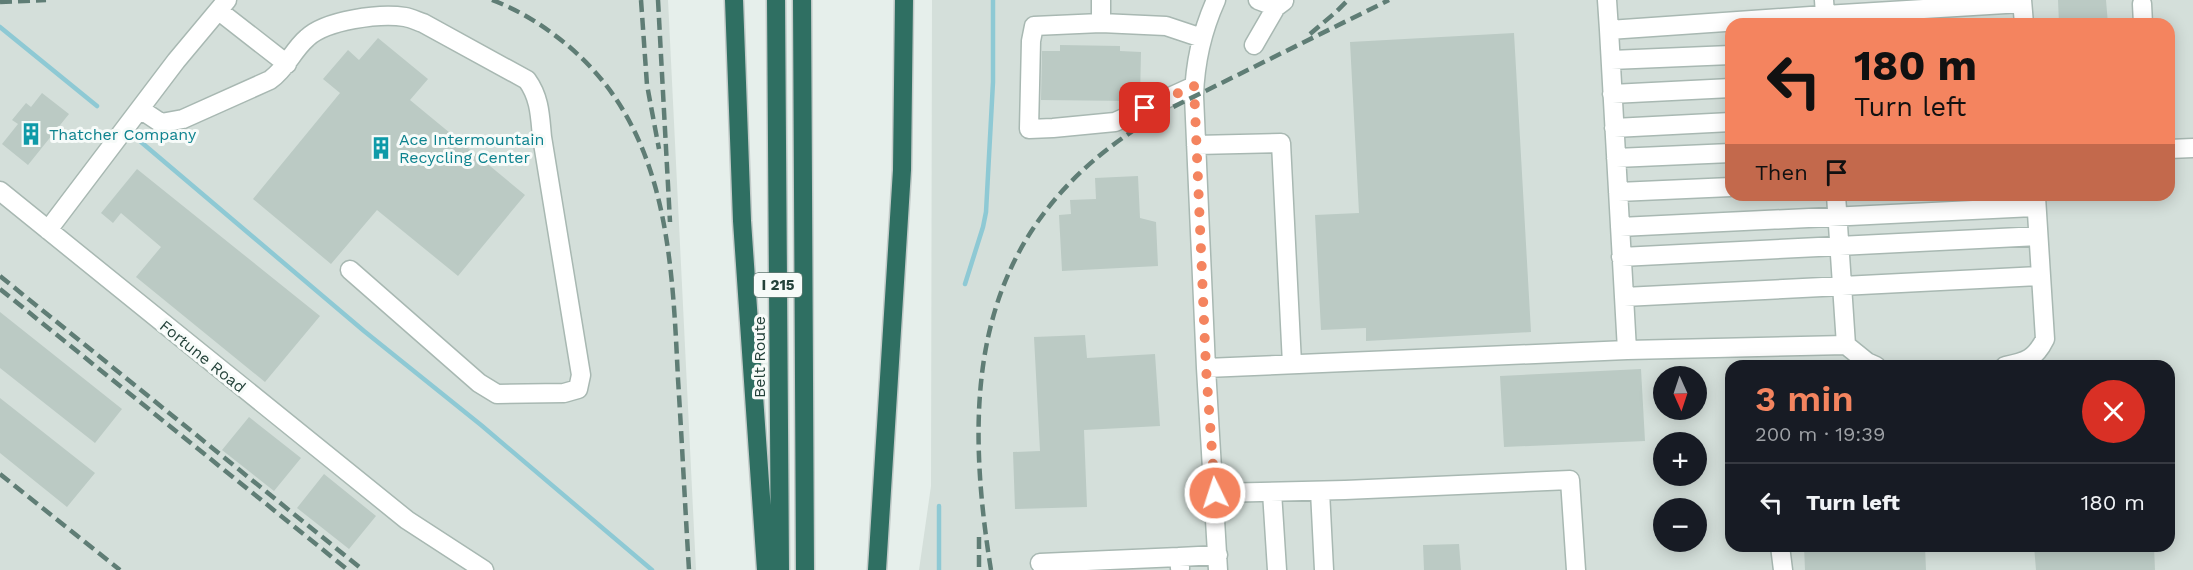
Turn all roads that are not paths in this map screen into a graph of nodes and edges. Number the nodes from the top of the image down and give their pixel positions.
1 (734, 0) edge
2 (776, 0) edge
3 (802, 0) edge
4 (904, 0) edge
5 (1101, 0) edge
6 (1216, 0) edge
7 (1258, 0) edge
8 (1607, 0) edge
9 (2022, 2) edge
10 (1280, 3) edge
11 (2142, 4) dead end
12 (223, 5) edge
13 (1825, 13) edge
14 (1761, 18) edge
15 (2023, 18) edge
16 (2143, 18) edge
17 (1725, 21) edge
18 (1101, 23) junction
19 (1609, 30) junction
20 (1202, 39) junction
21 (1254, 45) dead end
22 (1725, 54) edge
23 (1611, 60) junction
24 (287, 64) junction
25 (1194, 86) junction
26 (1725, 88) edge
27 (1612, 94) junction
28 (140, 109) junction
29 (1725, 122) edge
30 (1614, 128) junction
31 (1196, 145) junction
32 (2193, 148) edge
33 (2175, 149) edge
34 (1725, 153) edge
35 (1616, 158) junction
36 (1725, 186) edge
37 (0, 191) edge
38 (1618, 192) junction
39 (1837, 201) edge
40 (2036, 201) edge
41 (1838, 218) junction
42 (1620, 227) junction
43 (48, 230) junction
44 (2038, 236) junction
45 (1840, 246) junction
46 (1621, 257) junction
47 (350, 270) dead end
48 (2041, 276) junction
49 (1842, 286) junction
50 (1624, 297) junction
51 (1846, 345) junction
52 (1627, 350) junction
53 (1865, 360) edge
54 (2028, 360) edge
55 (1292, 364) junction
56 (1206, 368) junction
57 (1320, 491) junction
58 (1272, 492) junction
59 (1215, 493) junction
60 (1781, 552) edge
61 (1040, 563) dead end
62 (1218, 563) edge
63 (1179, 564) edge
64 (484, 570) edge
65 (766, 570) edge
66 (780, 570) edge
67 (805, 570) edge
68 (877, 570) edge
69 (1276, 570) edge
70 (1324, 570) edge
71 (1576, 570) edge
72 (1783, 570) edge

1 - 65 highway
2 - 66 highway, Belt Route / I 215
3 - 67 highway, I 215
4 - 68 highway
5 - 18 street
6 - 20 street
7 - 10 street
8 - 19 street
9 - 13 street
9 - 15 street
10 - 21 street
11 - 16 street
12 - 24 street
12 - 28 street
13 - 14 street
17 - 19 street
18 - 20 street
18 - 25 street
19 - 23 street
20 - 25 street
22 - 23 street
23 - 27 street
24 - 28 street
24 - 47 street
25 - 31 street
26 - 27 street
27 - 30 street
28 - 43 street
29 - 30 street
30 - 35 street
31 - 55 street
31 - 56 street
32 - 33 street
34 - 35 street
35 - 38 street
36 - 38 street
37 - 43 street, Fortune Road
38 - 42 street
39 - 41 street
40 - 41 street
40 - 44 street
41 - 42 street
41 - 45 street
42 - 46 street
43 - 64 street, Fortune Road
44 - 45 street
44 - 48 street
45 - 46 street
45 - 49 street
46 - 50 street
48 - 49 street
48 - 54 street
49 - 50 street
49 - 51 street
50 - 52 street
51 - 52 street
51 - 53 street
52 - 55 street
55 - 56 street
56 - 59 street
57 - 58 street
57 - 70 street
57 - 71 street
58 - 59 street
58 - 69 street
59 - 62 street
60 - 72 street
61 - 63 street
62 - 63 street

